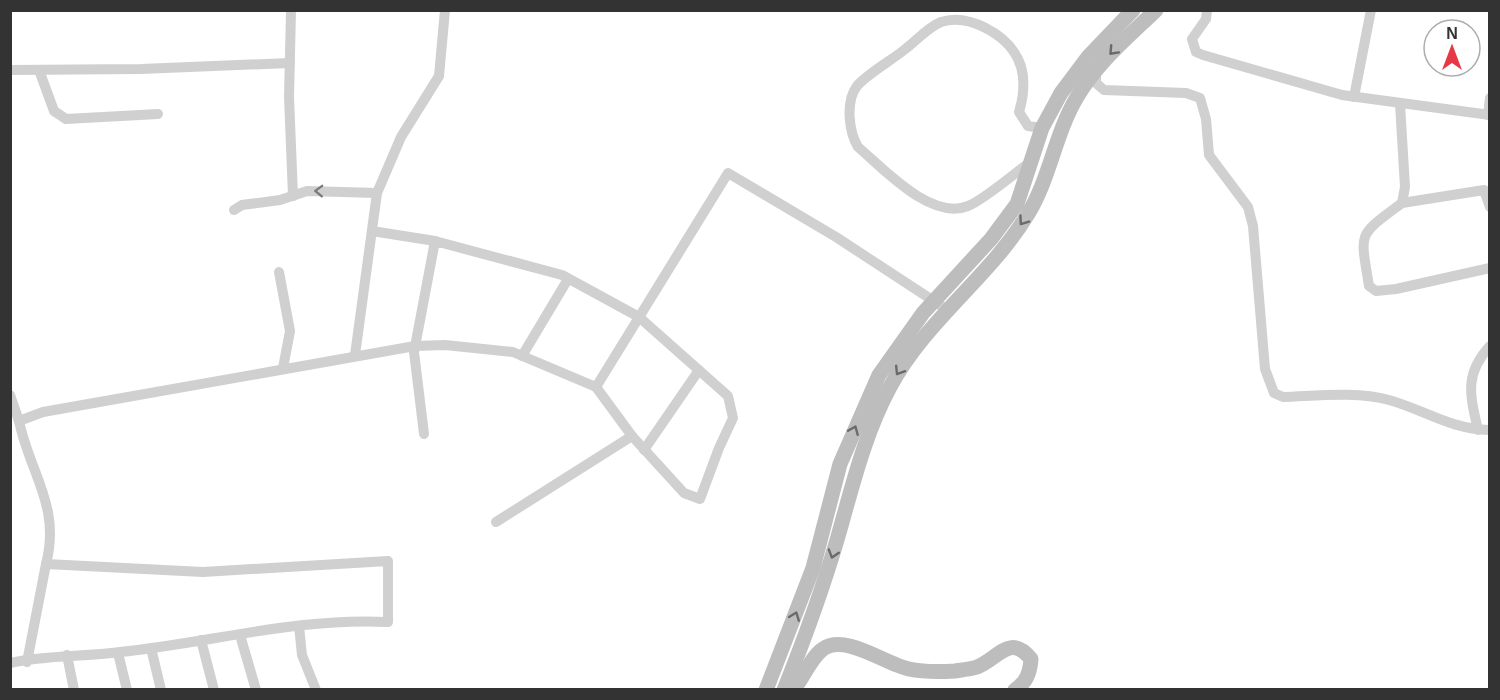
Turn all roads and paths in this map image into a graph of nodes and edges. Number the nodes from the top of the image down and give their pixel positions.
1 (291, 10) edge
2 (445, 10) edge
3 (1133, 10) edge
4 (1156, 10) edge
5 (1207, 10) edge
6 (1371, 10) edge
7 (290, 63) junction
8 (10, 70) edge
9 (39, 70) junction
10 (1096, 71) junction
11 (1354, 97) junction
12 (1490, 99) edge
13 (1401, 104) junction
14 (158, 114) dead end
15 (1489, 115) edge
16 (1042, 128) junction
17 (1033, 159) junction
18 (377, 193) junction
19 (293, 195) junction
20 (1402, 203) junction
21 (1490, 207) edge
22 (234, 210) dead end
23 (372, 231) junction
24 (435, 241) junction
25 (1490, 268) edge
26 (279, 272) dead end
27 (568, 279) junction
28 (940, 305) junction
29 (639, 317) junction
30 (415, 346) junction
31 (1490, 346) edge
32 (355, 355) junction
33 (522, 356) junction
34 (283, 368) junction
35 (699, 370) junction
36 (596, 387) junction
37 (10, 395) edge
38 (19, 421) junction
39 (1484, 430) edge
40 (424, 434) dead end
41 (632, 436) junction
42 (644, 450) junction
43 (496, 522) dead end
44 (46, 564) junction
45 (299, 626) junction
46 (240, 634) junction
47 (201, 640) junction
48 (785, 642) junction
49 (151, 648) junction
50 (801, 649) junction
51 (118, 653) junction
52 (67, 655) junction
53 (27, 662) junction
54 (10, 663) edge
55 (74, 690) edge
56 (128, 690) edge
57 (161, 690) edge
58 (213, 690) edge
59 (256, 690) edge
60 (316, 690) edge
61 (766, 690) edge
62 (784, 690) edge
63 (793, 690) edge
64 (1015, 690) edge

1 - 7 street
2 - 18 street
3 - 16 main road
4 -> 10 main road
5 - 11 street
6 - 11 street
7 - 9 street
7 - 19 street
8 - 9 street
9 - 14 street
10 -> 28 main road
10 - 39 street
11 - 13 street
12 - 15 street
13 - 15 street
13 - 20 street
16 - 17 main road
16 - 17 street
17 - 28 main road
18 -> 19 street
18 - 23 street
19 - 22 street
20 - 21 street
20 - 25 street
23 - 24 street
23 - 32 street
24 - 27 street
24 - 30 street
26 - 34 street
27 - 29 street
27 - 33 street
28 - 29 street
48 -> 28 main road
28 -> 50 main road
29 - 35 street
29 - 36 street
30 - 32 street
30 - 33 street
30 - 40 street
31 - 39 street
32 - 34 street
33 - 36 street
34 - 38 street
35 - 42 street
35 - 42 street
36 - 41 street
37 - 38 street
38 - 44 street
41 - 42 street
41 - 43 street
44 - 45 street
44 - 53 street
45 - 46 street
45 - 60 street
46 - 47 street
46 - 59 street
47 - 49 street
47 - 58 street
48 - 50 main road
48 - 61 main road
49 - 51 street
49 - 57 street
50 - 62 main road
51 - 52 street
51 - 56 street
52 - 53 street
52 - 55 street
53 - 54 street
63 - 64 main road

